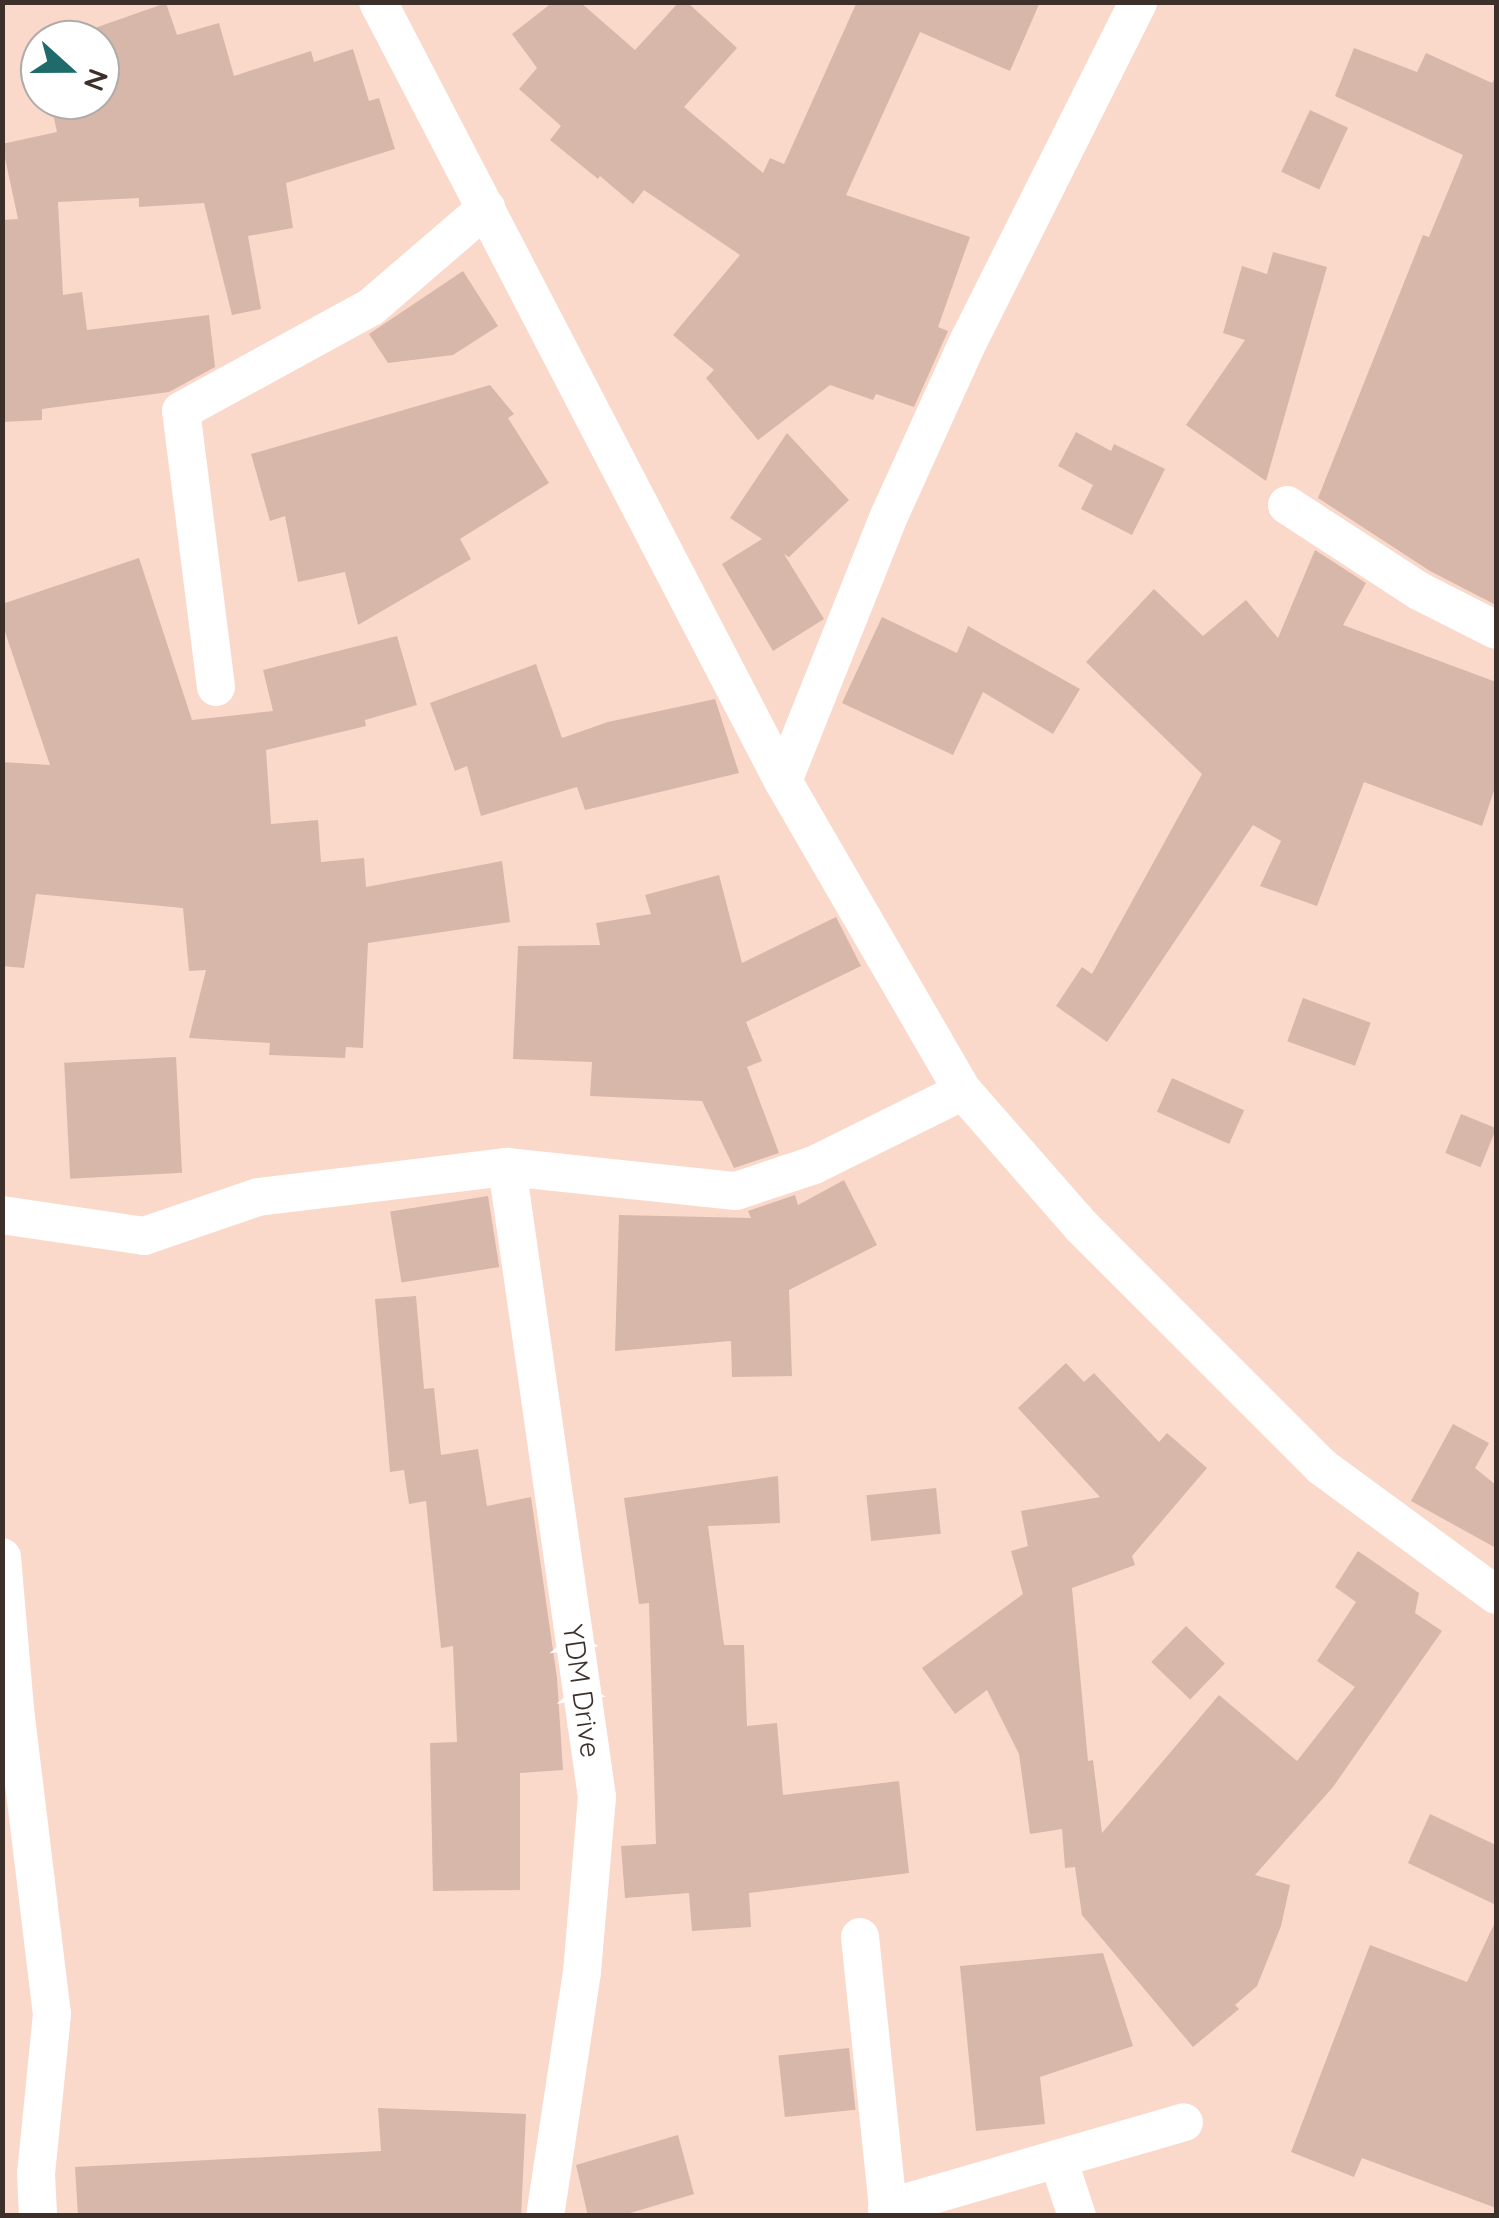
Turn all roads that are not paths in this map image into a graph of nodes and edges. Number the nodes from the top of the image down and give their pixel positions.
1 (378, 2) edge
2 (1138, 2) edge
3 (486, 208) junction
4 (1287, 505) dead end
5 (1496, 630) edge
6 (216, 687) dead end
7 (783, 781) junction
8 (963, 1091) junction
9 (508, 1166) junction
10 (2, 1215) edge
11 (2, 1557) edge
12 (1496, 1595) edge
13 (860, 1937) dead end
14 (1184, 2122) dead end
15 (1058, 2159) junction
16 (888, 2212) edge
17 (38, 2216) edge
18 (545, 2216) edge
19 (1077, 2216) edge

1 - 3 street
2 - 7 street
3 - 6 street
3 - 7 street
4 - 5 street
7 - 8 street
8 - 9 street
8 - 12 street
9 - 10 street
9 - 18 street, YDM Drive
11 - 17 street
13 - 16 street
14 - 15 street
15 - 16 street
15 - 19 street

